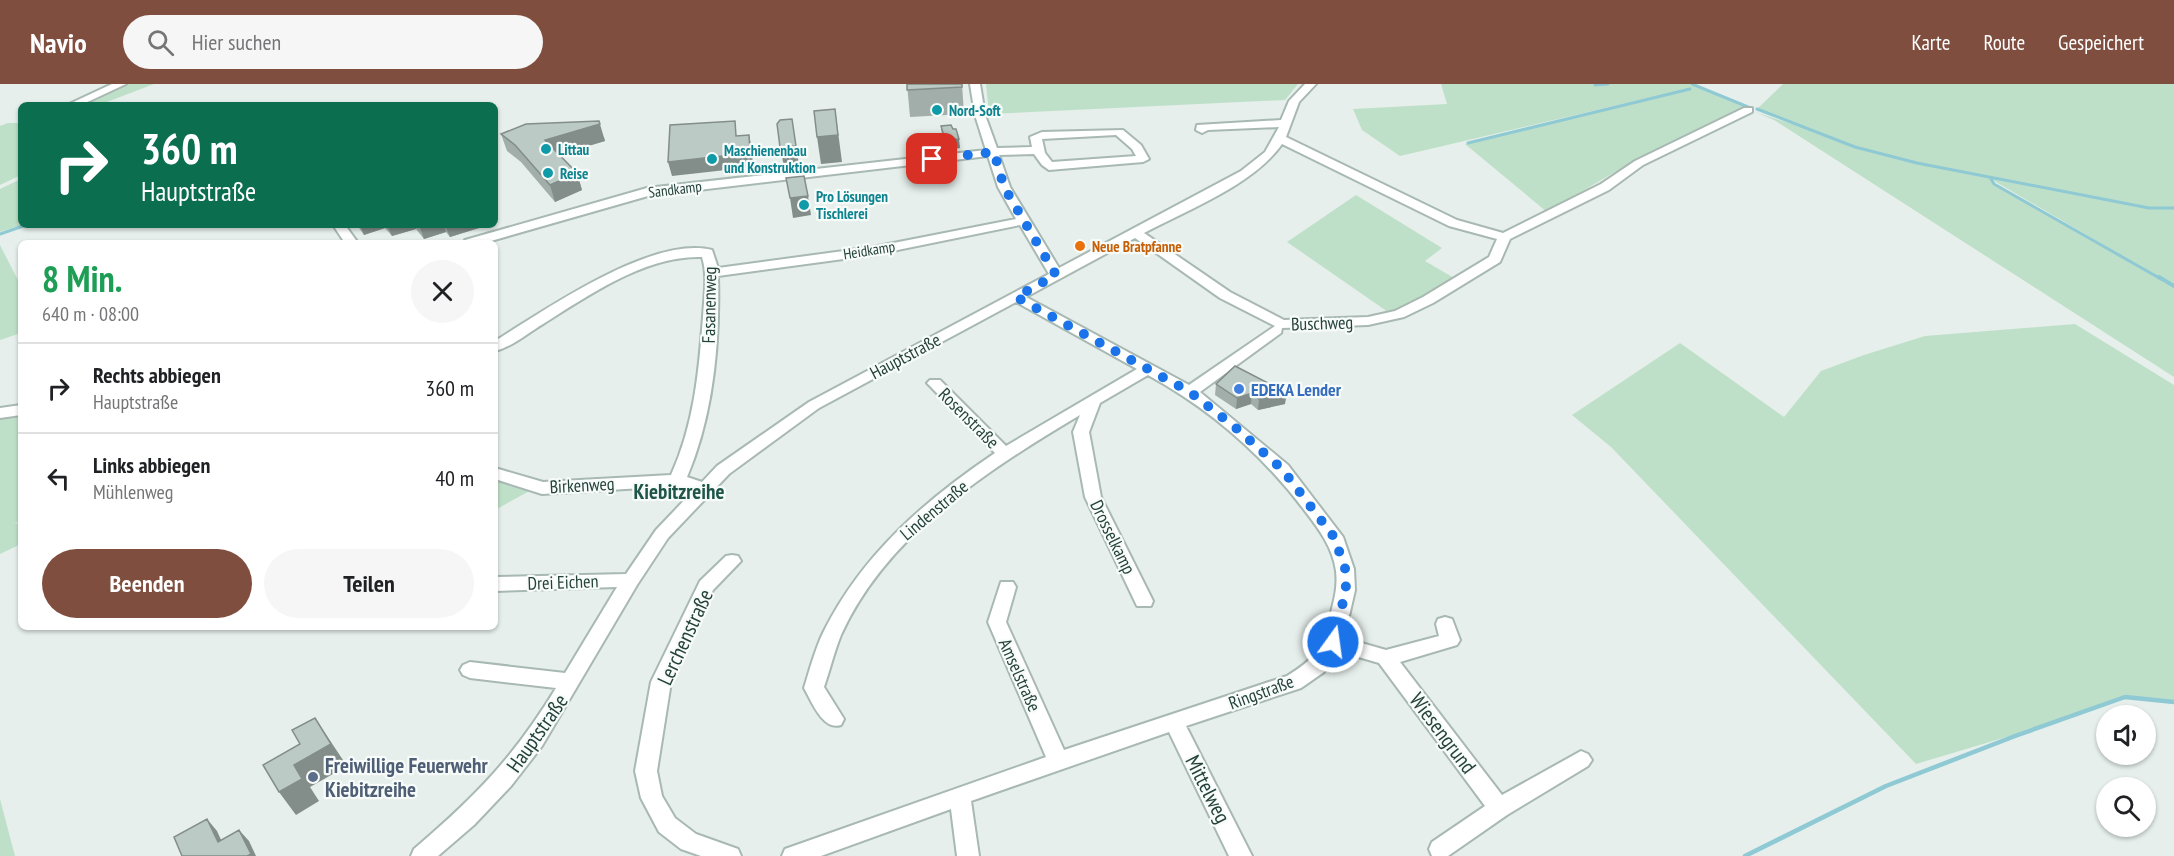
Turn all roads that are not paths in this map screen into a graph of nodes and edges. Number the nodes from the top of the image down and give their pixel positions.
1 (121, 84) edge
2 (975, 84) edge
3 (1311, 84) edge
4 (79, 102) edge
5 (1748, 110) dead end
6 (1285, 123) junction
7 (1202, 130) dead end
8 (1279, 140) junction
9 (1038, 150) junction
10 (994, 152) junction
11 (1024, 221) junction
12 (499, 227) edge
13 (497, 228) edge
14 (1136, 233) junction
15 (1503, 237) junction
16 (475, 240) edge
17 (713, 273) junction
18 (1056, 275) junction
19 (1016, 297) junction
20 (1276, 330) dead end
21 (498, 345) edge
22 (1148, 369) junction
23 (935, 383) dead end
24 (1190, 392) junction
25 (1092, 402) junction
26 (18, 410) edge
27 (0, 413) edge
28 (1004, 453) junction
29 (498, 474) edge
30 (677, 480) junction
31 (705, 489) junction
32 (732, 561) dead end
33 (631, 580) junction
34 (498, 584) edge
35 (1007, 587) dead end
36 (1144, 601) dead end
37 (1445, 624) dead end
38 (1333, 642) junction
39 (1386, 658) junction
40 (470, 670) dead end
41 (572, 682) junction
42 (834, 719) dead end
43 (1174, 723) junction
44 (1581, 760) dead end
45 (1058, 761) junction
46 (960, 798) junction
47 (1499, 808) junction
48 (1440, 849) dead end
49 (422, 856) edge
50 (730, 856) edge
51 (793, 856) edge
52 (968, 856) edge
53 (1241, 856) edge

1 - 4 street
2 - 10 street
3 - 6 street, Hauptstraße
5 - 15 street
6 - 7 street
6 - 8 street, Hauptstraße
8 - 14 street, Hauptstraße
8 - 15 street
9 - 9 street
9 - 10 street, Sandkamp
10 - 11 street
10 - 12 street, Sandkamp
11 - 17 street, Heidkamp
11 - 18 street
13 - 16 street, Sandkamp
14 - 15 street, Buschweg
14 - 18 street, Hauptstraße
17 - 21 street, Fasanenweg
17 - 30 street, Fasanenweg
18 - 19 street, Hauptstraße
19 - 22 street, Ringstraße
19 - 31 street, Hauptstraße
20 - 24 street
22 - 24 street, Ringstraße
22 - 25 street, Lindenstraße
23 - 28 street, Rosenstraße
24 - 38 street, Ringstraße
25 - 28 street, Lindenstraße
25 - 36 street, Drosselkamp
26 - 27 street
28 - 42 street, Lindenstraße
29 - 30 street, Birkenweg
30 - 31 street, Birkenweg
31 - 33 street, Hauptstraße
32 - 50 street, Lerchenstraße
33 - 34 street, Drei Eichen
33 - 41 street, Hauptstraße
35 - 45 street, Amselstraße
37 - 39 street
38 - 39 street
38 - 43 street, Ringstraße
39 - 47 street, Wiesengrund
40 - 41 street, Hauptstraße
41 - 49 street, Hauptstraße
43 - 45 street, Ringstraße
43 - 53 street, Mittelweg
44 - 47 street
45 - 46 street, Ringstraße
46 - 51 street, Ringstraße
46 - 52 street
47 - 48 street

